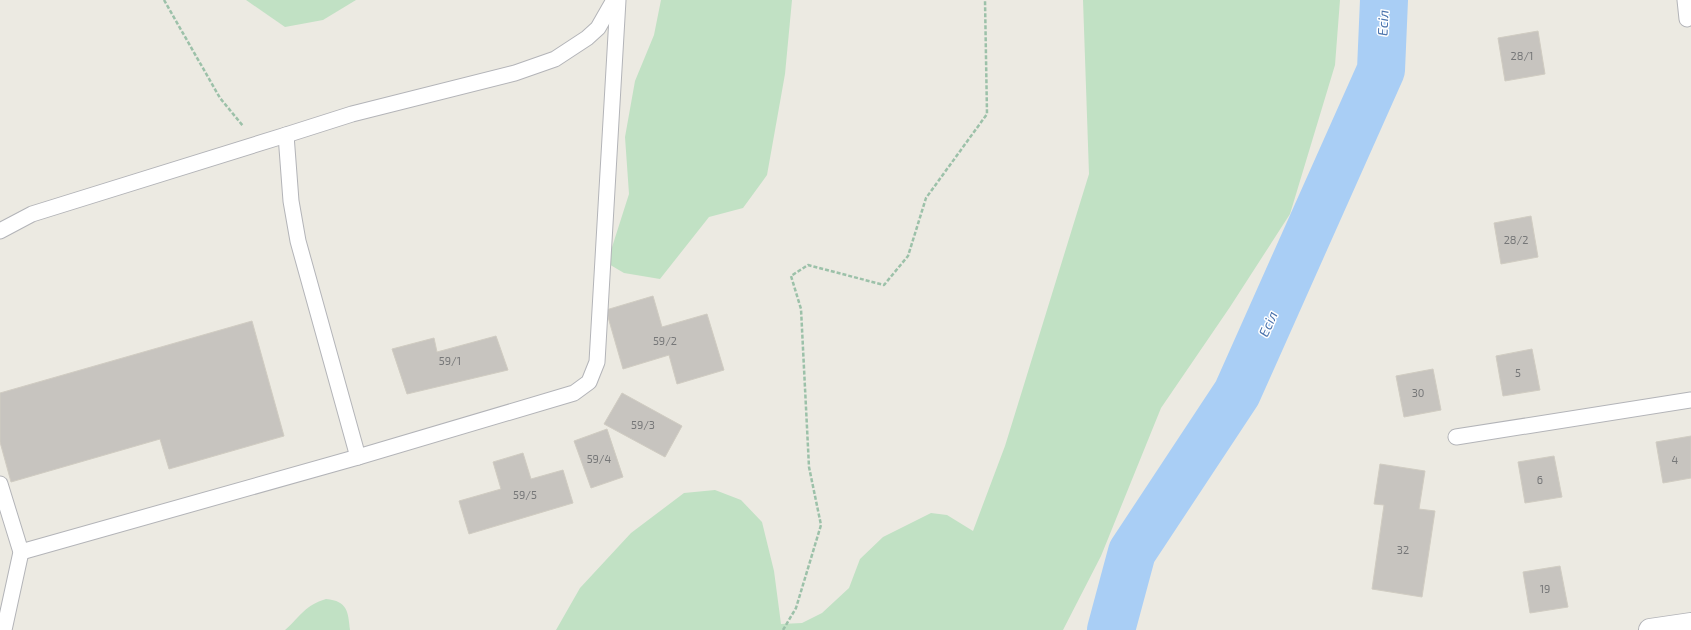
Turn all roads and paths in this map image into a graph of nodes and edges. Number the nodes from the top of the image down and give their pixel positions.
1 (164, 0) edge
2 (614, 0) edge
3 (618, 0) edge
4 (985, 0) edge
5 (1685, 0) edge
6 (1687, 19) dead end
7 (286, 135) junction
8 (257, 143) junction
9 (0, 231) edge
10 (1691, 400) edge
11 (1456, 437) dead end
12 (358, 457) junction
13 (0, 484) edge
14 (21, 552) junction
15 (1691, 624) edge
16 (4, 630) edge
17 (783, 630) edge
18 (1650, 630) edge

1 - 8 path
2 - 7 lane
3 - 12 lane
4 - 17 path
5 - 6 lane
7 - 8 lane
7 - 12 lane
8 - 9 lane
10 - 11 lane
12 - 14 lane
13 - 14 lane
14 - 16 lane
15 - 18 street

